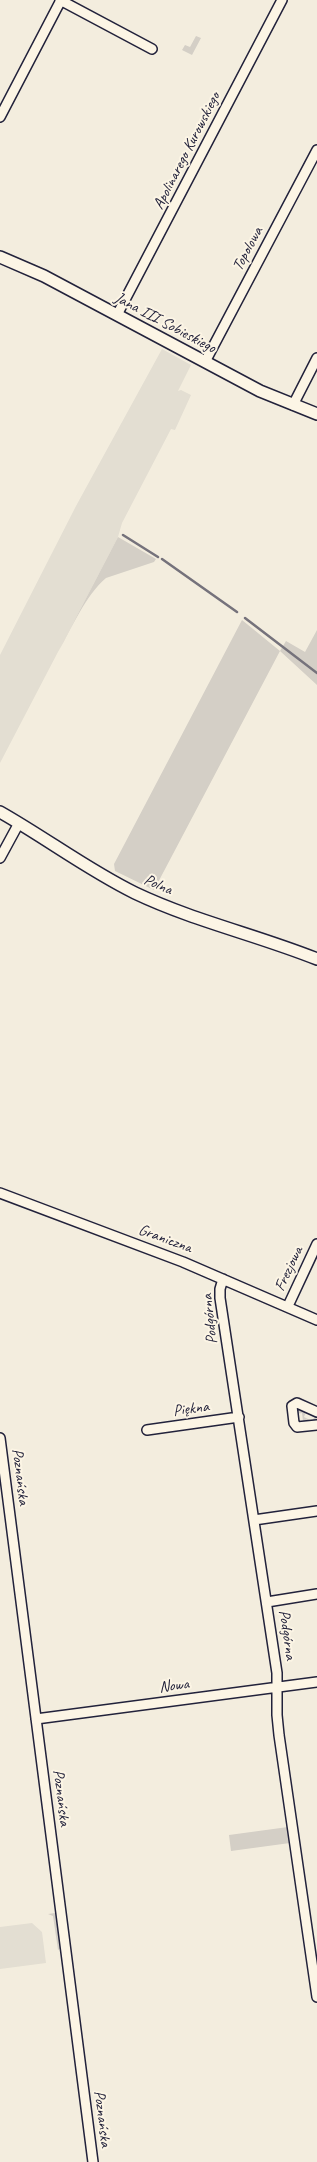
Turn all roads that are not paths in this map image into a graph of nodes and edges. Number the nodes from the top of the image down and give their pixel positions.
1 (60, 0) edge
2 (282, 0) edge
3 (152, 49) dead end
4 (0, 117) edge
5 (317, 150) edge
6 (0, 258) edge
7 (117, 315) junction
8 (317, 358) edge
9 (205, 362) junction
10 (293, 405) junction
11 (317, 414) edge
12 (0, 812) edge
13 (19, 823) junction
14 (0, 858) edge
15 (317, 959) edge
16 (0, 1193) edge
17 (317, 1244) edge
18 (223, 1279) junction
19 (288, 1306) junction
20 (317, 1320) edge
21 (317, 1412) edge
22 (239, 1417) junction
23 (317, 1425) edge
24 (147, 1430) dead end
25 (0, 1438) edge
26 (317, 1511) edge
27 (254, 1520) junction
28 (317, 1594) edge
29 (267, 1602) junction
30 (317, 1682) edge
31 (278, 1687) junction
32 (36, 1719) junction
33 (317, 1997) edge
34 (93, 2162) edge

1 - 3 street
1 - 4 street
2 - 7 street, Apolinarego Kurowskiego
5 - 9 street, Topolowa
6 - 7 street, Jana III Sobieskiego
7 - 9 street, Jana III Sobieskiego
8 - 10 street
9 - 10 street, Jana III Sobieskiego
10 - 11 street, Jana III Sobieskiego
12 - 13 street, Polna
13 - 14 street
13 - 15 street, Polna
16 - 18 street, Graniczna
17 - 19 street, Frezjowa
18 - 19 street, Graniczna
18 - 22 street, Podgórna
19 - 20 street, Graniczna
21 - 23 street
22 - 24 street, Piękna
22 - 27 street, Podgórna
25 - 32 street, Poznańska
26 - 27 street
27 - 29 street, Podgórna
28 - 29 street
29 - 31 street, Podgórna
30 - 31 street, Nowa
31 - 32 street, Nowa
31 - 33 street, Podgórna
32 - 34 street, Poznańska

